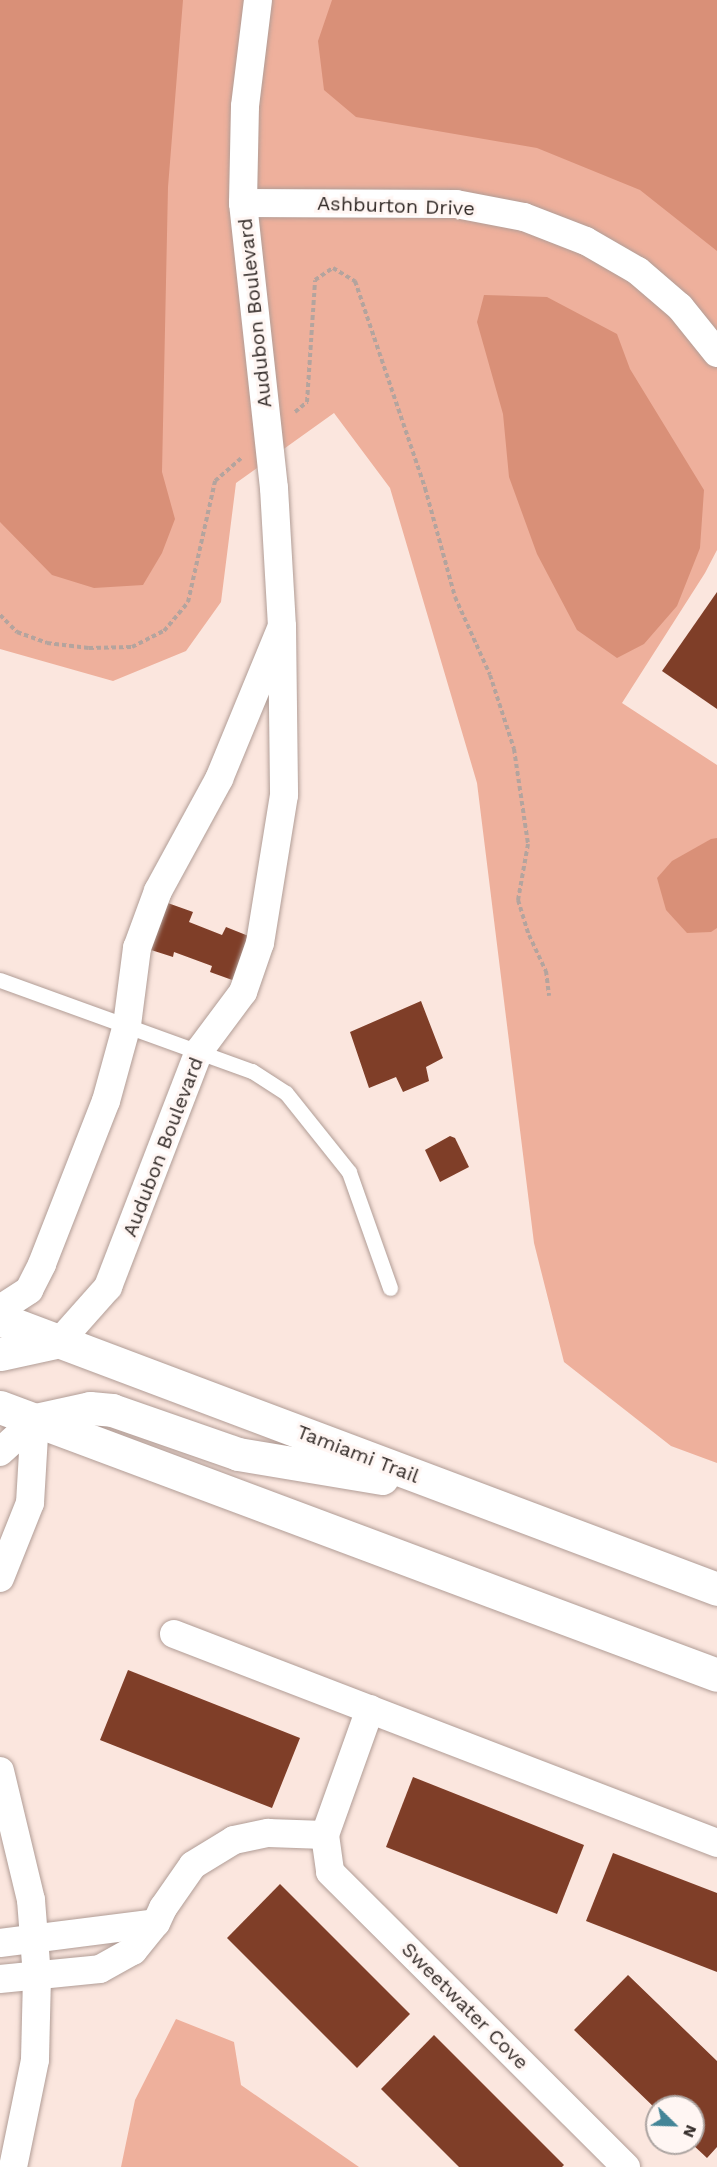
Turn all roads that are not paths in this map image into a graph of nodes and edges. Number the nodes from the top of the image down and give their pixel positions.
1 (258, 0) edge
2 (243, 203) junction
3 (717, 353) edge
4 (282, 626) junction
5 (0, 980) edge
6 (127, 1025) junction
7 (199, 1051) junction
8 (390, 1288) dead end
9 (0, 1309) edge
10 (0, 1319) edge
11 (60, 1341) junction
12 (0, 1354) edge
13 (0, 1407) edge
14 (35, 1420) junction
15 (0, 1452) edge
16 (455, 1491) junction
17 (0, 1578) edge
18 (717, 1589) edge
19 (174, 1634) dead end
20 (717, 1676) edge
21 (369, 1709) junction
22 (0, 1771) edge
23 (325, 1835) junction
24 (717, 1843) edge
25 (156, 1923) junction
26 (34, 1937) junction
27 (0, 1943) edge
28 (37, 1977) junction
29 (0, 1979) edge
30 (13, 2167) edge
31 (626, 2167) edge

1 - 2 street, Audubon Boulevard
2 - 3 street, Ashburton Drive
2 - 4 street, Audubon Boulevard
4 - 6 street, Audubon Boulevard
4 - 7 street, Audubon Boulevard
5 - 6 lane
6 - 7 lane
6 - 9 street, Audubon Boulevard
7 - 8 lane
7 - 11 street, Audubon Boulevard
10 - 11 main road, Tamiami Trail
11 - 12 main road
11 - 16 main road, Tamiami Trail
13 - 14 main road
14 - 15 street
14 - 16 main road
14 - 17 street
14 - 20 main road
16 - 18 main road, Tamiami Trail
19 - 21 street
21 - 23 street, Sweetwater Cove
21 - 24 street
22 - 26 street
23 - 25 street
23 - 31 street, Sweetwater Cove
25 - 26 street
25 - 28 street
26 - 27 street
26 - 28 street
28 - 29 street
28 - 30 street

